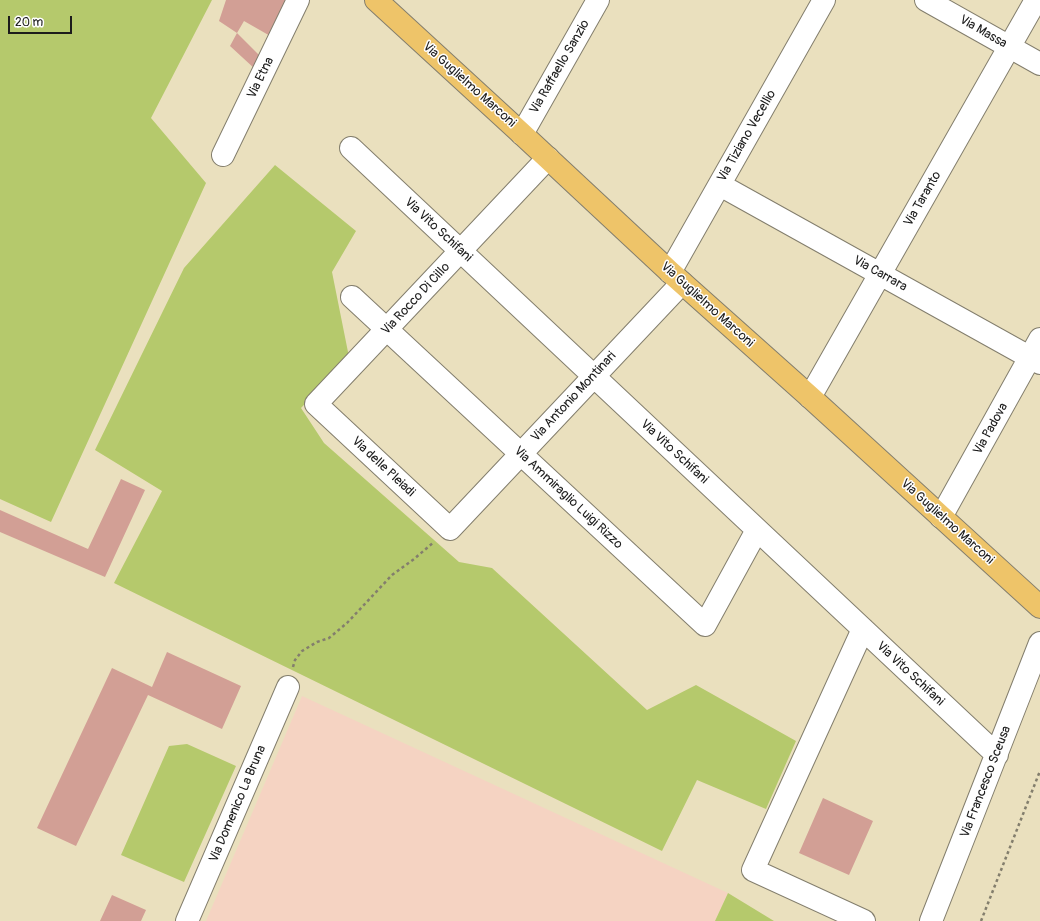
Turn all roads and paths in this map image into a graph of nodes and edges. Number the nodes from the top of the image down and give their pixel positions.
1 (298, 0) edge
2 (376, 0) edge
3 (598, 0) edge
4 (824, 0) edge
5 (926, 0) edge
6 (1036, 0) edge
7 (1009, 47) junction
8 (1040, 64) edge
9 (522, 134) junction
10 (351, 148) dead end
11 (223, 155) dead end
12 (548, 158) junction
13 (720, 185) junction
14 (461, 251) junction
15 (880, 274) junction
16 (676, 278) junction
17 (352, 297) dead end
18 (387, 330) junction
19 (1037, 353) edge
20 (594, 377) junction
21 (810, 397) junction
22 (316, 404) joint
23 (521, 454) junction
24 (941, 517) junction
25 (450, 529) junction
26 (757, 530) junction
27 (1040, 607) edge
28 (863, 629) junction
29 (1040, 643) edge
30 (288, 687) joint
31 (997, 755) junction
32 (1040, 771) edge
33 (187, 921) edge
34 (864, 921) edge
35 (932, 921) edge
36 (981, 921) edge

1 - 11 street, Via Etna
2 - 9 main road, Via Guglielmo Marconi
3 - 9 street, Via Raffaello Sanzio
4 - 13 street, Via Tiziano Vecellio
5 - 7 street, Via Massa
6 - 7 street, Via Taranto
7 - 8 street, Via Massa
7 - 15 street, Via Taranto
9 - 12 main road, Via Guglielmo Marconi
10 - 14 street, Via Vito Schifani
12 - 14 street, Via Rocco Di Cillo
12 - 16 main road, Via Guglielmo Marconi
13 - 15 street, Via Carrara
13 - 16 street, Via Tiziano Vecellio
14 - 18 street, Via Rocco Di Cillo
14 - 20 street, Via Vito Schifani
15 - 19 street, Via Carrara
15 - 21 street, Via Taranto
16 - 20 street, Via Antonio Montinari
16 - 21 main road, Via Guglielmo Marconi
17 - 18 street, Via Ammiraglio Luigi Rizzo
18 - 22 street, Via Rocco Di Cillo
18 - 23 street, Via Ammiraglio Luigi Rizzo
19 - 24 street, Via Padova
20 - 23 street, Via Antonio Montinari
20 - 26 street, Via Vito Schifani
21 - 24 main road, Via Guglielmo Marconi
22 - 25 street, Via delle Pleiadi
23 - 25 street, Via Antonio Montinari
23 - 26 street, Via Ammiraglio Luigi Rizzo
24 - 27 main road, Via Guglielmo Marconi
25 - 30 path
26 - 28 street, Via Vito Schifani
28 - 31 street, Via Vito Schifani
28 - 34 street
29 - 31 street, Via Francesco Sceusa
30 - 33 street, Via Domenico La Bruna
31 - 35 street, Via Francesco Sceusa
32 - 36 path

